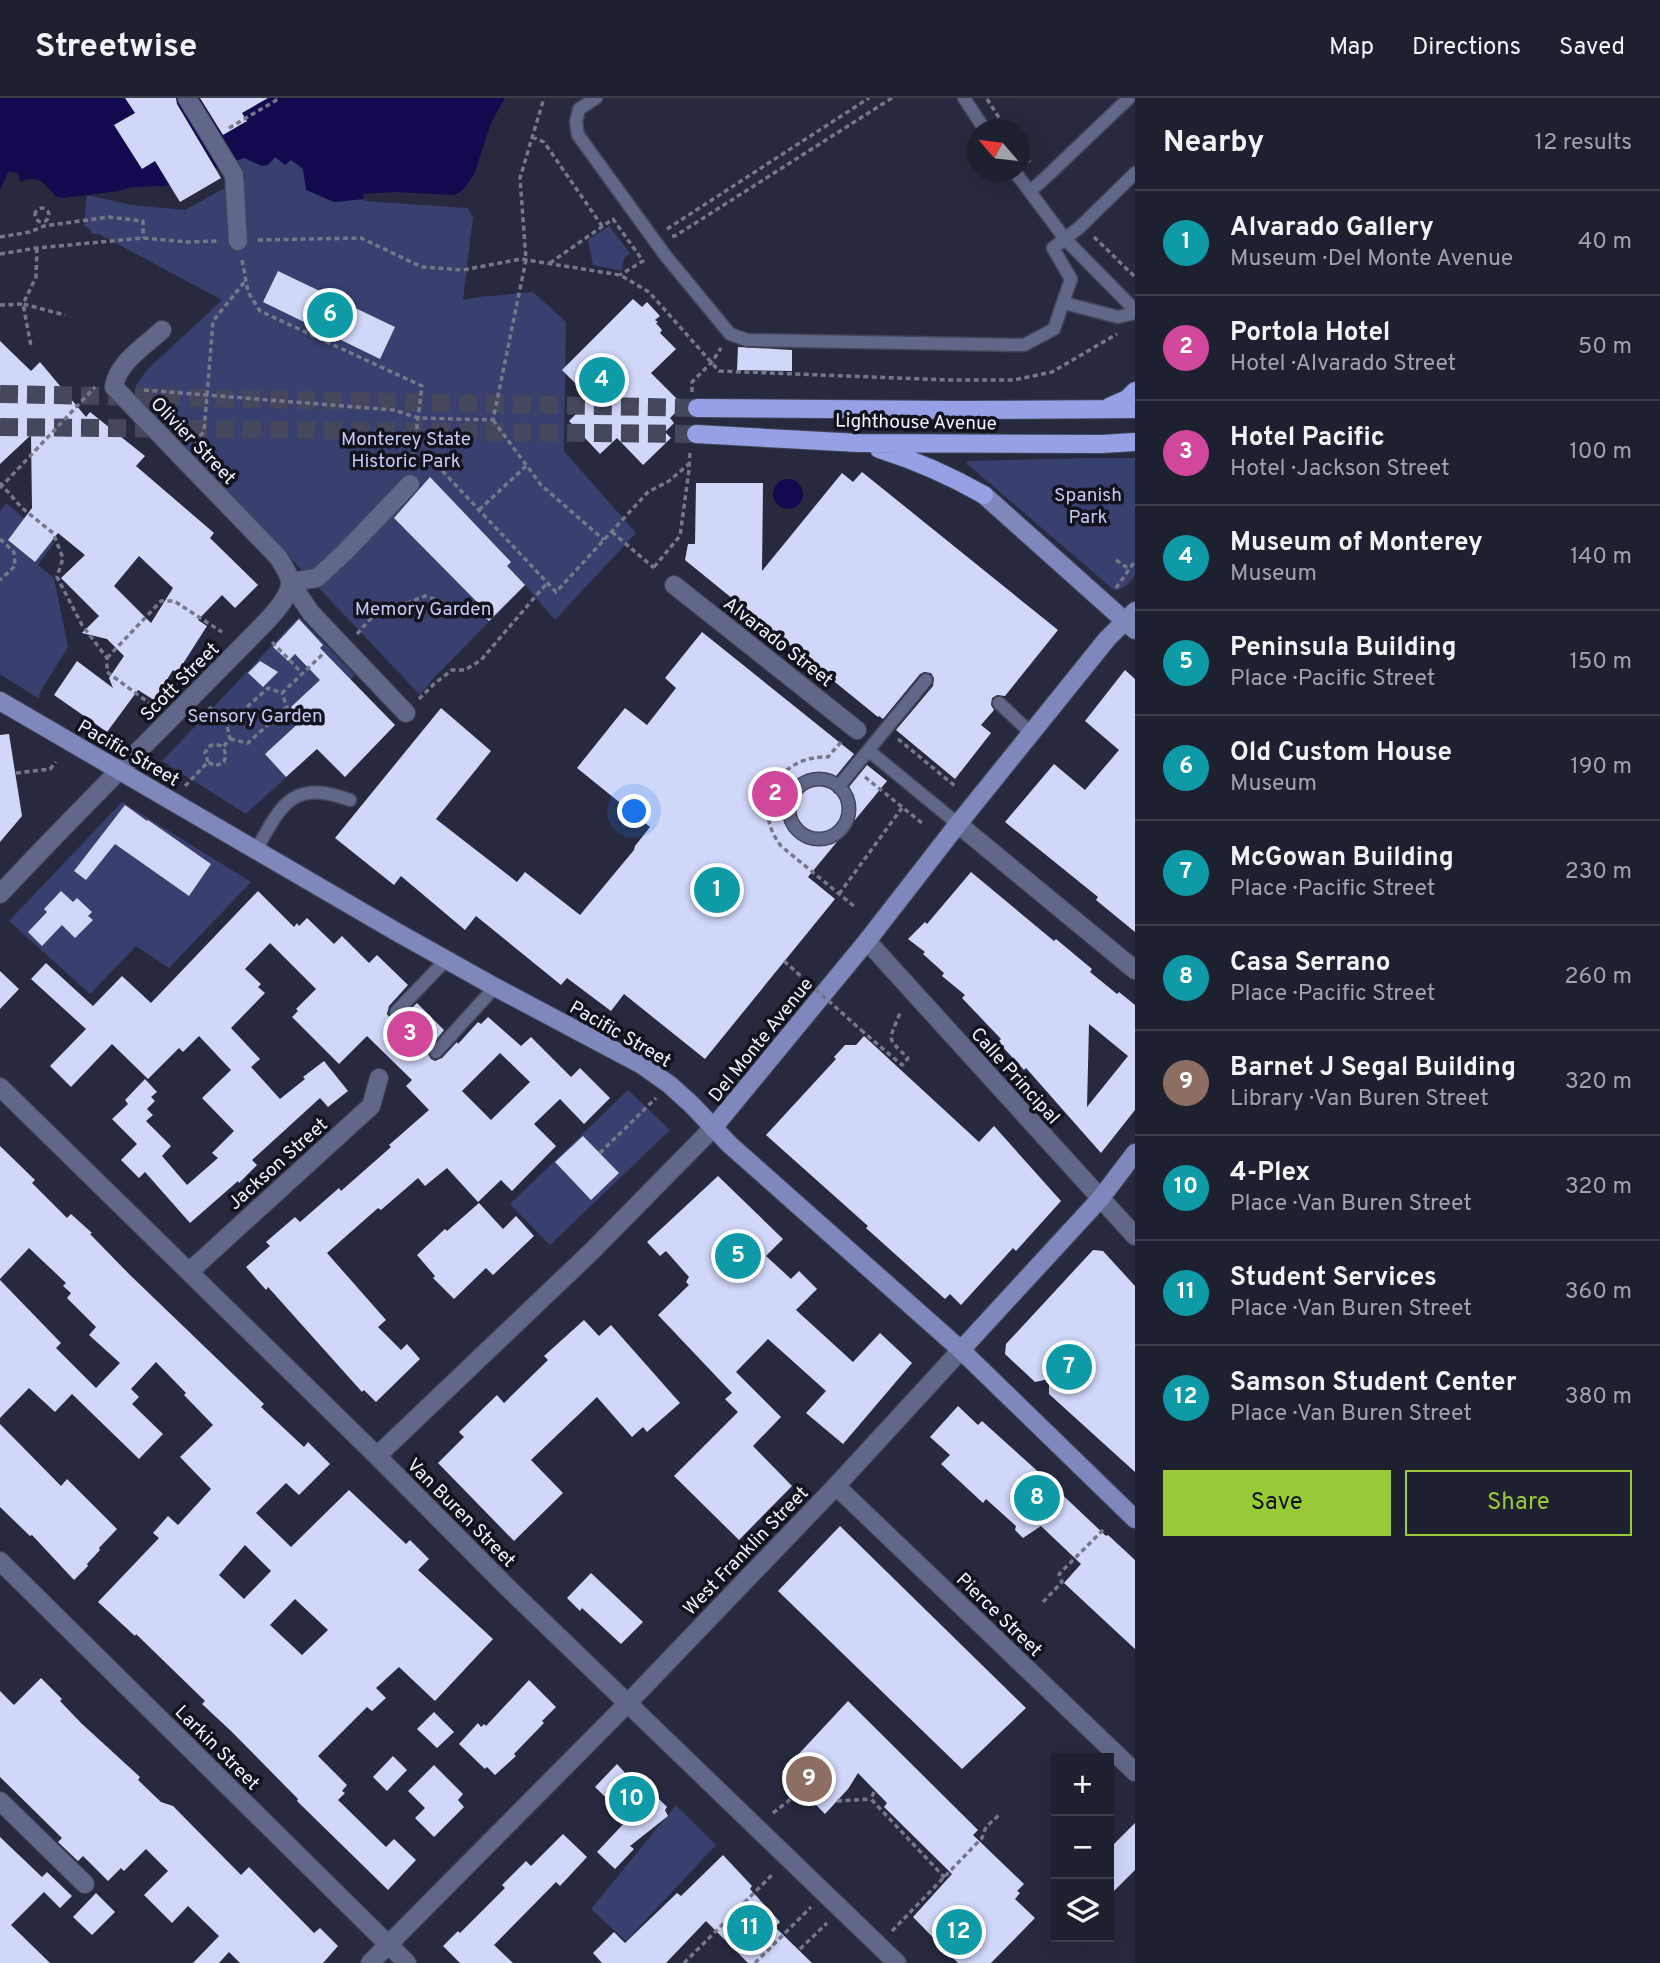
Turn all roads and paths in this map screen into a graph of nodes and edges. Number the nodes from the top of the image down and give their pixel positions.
1 (187, 98) edge
2 (280, 98) edge
3 (544, 98) edge
4 (596, 98) edge
5 (869, 98) edge
6 (892, 98) edge
7 (964, 98) edge
8 (986, 98) edge
9 (1129, 98) edge
10 (978, 119) edge
11 (1000, 119) edge
12 (532, 136) junction
13 (212, 138) junction
14 (1135, 173) edge
15 (1023, 182) edge
16 (1030, 191) junction
17 (602, 226) junction
18 (1090, 233) dead end
19 (0, 237) edge
20 (143, 237) junction
21 (1066, 240) junction
22 (238, 241) junction
23 (37, 248) junction
24 (0, 254) edge
25 (526, 260) junction
26 (550, 263) junction
27 (1135, 277) edge
28 (247, 279) junction
29 (1064, 303) junction
30 (23, 304) junction
31 (0, 305) edge
32 (1135, 311) edge
33 (65, 315) dead end
34 (162, 330) dead end
35 (32, 345) dead end
36 (96, 386) dead end
37 (1135, 391) edge
38 (139, 392) dead end
39 (206, 394) junction
40 (697, 408) tunnel mouth
41 (1105, 409) junction
42 (1135, 409) edge
43 (418, 418) junction
44 (493, 420) junction
45 (696, 434) tunnel mouth
46 (1135, 442) edge
47 (859, 443) junction
48 (180, 455) junction
49 (413, 457) junction
50 (690, 463) dead end
51 (526, 465) junction
52 (410, 484) joint
53 (1, 485) edge
54 (686, 490) dead end
55 (479, 510) junction
56 (612, 531) junction
57 (0, 539) edge
58 (604, 540) junction
59 (1116, 560) dead end
60 (1135, 561) edge
61 (1129, 569) junction
62 (0, 580) edge
63 (290, 582) junction
64 (547, 583) junction
65 (674, 585) dead end
66 (1115, 590) dead end
67 (465, 603) dead end
68 (372, 617) dead end
69 (1132, 621) edge
70 (222, 632) dead end
71 (271, 641) dead end
72 (328, 648) dead end
73 (107, 658) junction
74 (302, 673) junction
75 (926, 680) dead end
76 (434, 684) dead end
77 (282, 692) junction
78 (0, 701) edge
79 (999, 703) dead end
80 (152, 705) dead end
81 (209, 706) dead end
82 (406, 713) dead end
83 (227, 724) junction
84 (855, 729) joint
85 (887, 729) junction
86 (1031, 733) junction
87 (230, 739) junction
88 (223, 747) junction
89 (869, 751) junction
90 (56, 762) dead end
91 (208, 762) junction
92 (854, 768) junction
93 (119, 769) junction
94 (16, 773) dead end
95 (193, 776) dead end
96 (839, 786) junction
97 (955, 786) dead end
98 (350, 800) dead end
99 (903, 807) junction
100 (923, 824) dead end
101 (958, 824) junction
102 (256, 850) junction
103 (0, 894) edge
104 (839, 894) junction
105 (855, 907) dead end
106 (867, 941) junction
107 (446, 960) junction
108 (784, 961) dead end
109 (1135, 970) edge
110 (495, 987) junction
111 (396, 1012) dead end
112 (900, 1013) dead end
113 (436, 1052) dead end
114 (379, 1078) dead end
115 (0, 1087) edge
116 (647, 1108) dead end
117 (713, 1128) junction
118 (600, 1153) dead end
119 (1135, 1153) edge
120 (1100, 1199) junction
121 (1135, 1236) edge
122 (189, 1272) junction
123 (961, 1350) junction
124 (377, 1456) junction
125 (836, 1486) junction
126 (1135, 1519) edge
127 (1105, 1528) dead end
128 (0, 1561) edge
129 (1043, 1602) dead end
130 (627, 1704) junction
131 (1135, 1772) edge
132 (874, 1792) dead end
133 (796, 1795) dead end
134 (871, 1799) junction
135 (0, 1801) edge
136 (837, 1801) dead end
137 (773, 1814) dead end
138 (1000, 1814) dead end
139 (774, 1874) dead end
140 (945, 1878) junction
141 (85, 1884) dead end
142 (826, 1894) junction
143 (842, 1910) junction
144 (388, 1944) junction
145 (879, 1945) junction
146 (800, 1949) dead end
147 (370, 1963) edge
148 (407, 1963) edge
149 (684, 1963) edge
150 (755, 1963) edge
151 (897, 1963) edge

1 - 13 street
2 - 13 path
3 - 12 path
4 - 29 lane
5 - 6 path
7 - 10 lane
8 - 11 path
9 - 16 lane
12 - 17 path
12 - 25 path
13 - 22 street
14 - 21 lane
15 - 16 lane
16 - 21 lane
17 - 26 path
17 - 26 path
18 - 27 path
19 - 20 path
20 - 22 path
20 - 23 path
21 - 29 lane
21 - 32 lane
22 - 25 path
22 - 28 path
23 - 24 path
23 - 30 path
25 - 26 path
25 - 44 path
28 - 39 path
28 - 43 path
29 - 32 lane
30 - 31 path
30 - 33 path
30 - 35 path
34 - 48 street, Olivier Street
36 - 53 path
37 - 41 main road
38 - 39 path
39 - 43 path
39 - 48 path
40 - 41 main road, Lighthouse Avenue
41 - 42 main road, Lighthouse Avenue
43 - 44 path
43 - 49 path
44 - 51 path
45 - 47 main road, Lighthouse Avenue
46 - 47 main road, Lighthouse Avenue
47 - 69 main road
48 - 63 street, Olivier Street
49 - 52 path
49 - 55 path
50 - 56 path
51 - 55 path
51 - 58 path
52 - 63 street
53 - 73 path
54 - 56 path
55 - 64 path
56 - 58 path
57 - 62 path
58 - 64 path
59 - 61 path
60 - 61 path
61 - 66 path
63 - 82 street, Olivier Street
63 - 93 street, Scott Street
64 - 76 path
65 - 84 street, Alvarado Street
67 - 68 path
69 - 86 main road, Del Monte Avenue
70 - 73 path
71 - 74 path
72 - 74 path
73 - 80 path
74 - 77 path
75 - 85 lane
77 - 83 path
77 - 87 path
78 - 93 main road, Pacific Street
79 - 86 lane
81 - 83 path
83 - 87 path
84 - 104 path
85 - 89 lane
85 - 97 path
86 - 101 main road, Del Monte Avenue
87 - 88 path
88 - 91 path
88 - 91 path
89 - 92 lane
89 - 101 lane
90 - 94 path
91 - 95 path
92 - 96 lane
92 - 99 path
93 - 102 main road, Pacific Street
93 - 103 street, Scott Street
96 - 96 lane
98 - 102 lane
99 - 100 path
99 - 104 path
101 - 106 main road, Del Monte Avenue
101 - 109 street
102 - 107 main road, Pacific Street
104 - 105 path
106 - 117 main road, Del Monte Avenue
106 - 120 street, Calle Principal
107 - 110 main road, Pacific Street
107 - 111 lane
108 - 112 path, bridge
110 - 113 lane
110 - 117 main road, Pacific Street
114 - 122 street, Jackson Street
115 - 122 street, Van Buren Street
116 - 118 path
117 - 123 main road, Pacific Street
117 - 124 street, Del Monte Avenue
119 - 120 main road, West Franklin Street
120 - 121 street, Calle Principal
120 - 123 main road, West Franklin Street
122 - 124 street, Van Buren Street
123 - 125 street, West Franklin Street
123 - 126 main road, Pacific Street
124 - 130 street, Van Buren Street
125 - 130 street, West Franklin Street
125 - 131 street, Pierce Street
127 - 129 path
128 - 144 street, Larkin Street
130 - 142 street, Van Buren Street
130 - 144 street, West Franklin Street
132 - 134 path
133 - 137 path
134 - 136 path
134 - 140 path
135 - 141 street
138 - 140 path
139 - 149 path
140 - 145 path
142 - 143 street, Van Buren Street
142 - 150 path
143 - 145 street, Van Buren Street
143 - 146 path
144 - 147 street, West Franklin Street
144 - 148 street, Larkin Street
145 - 151 street, Van Buren Street

